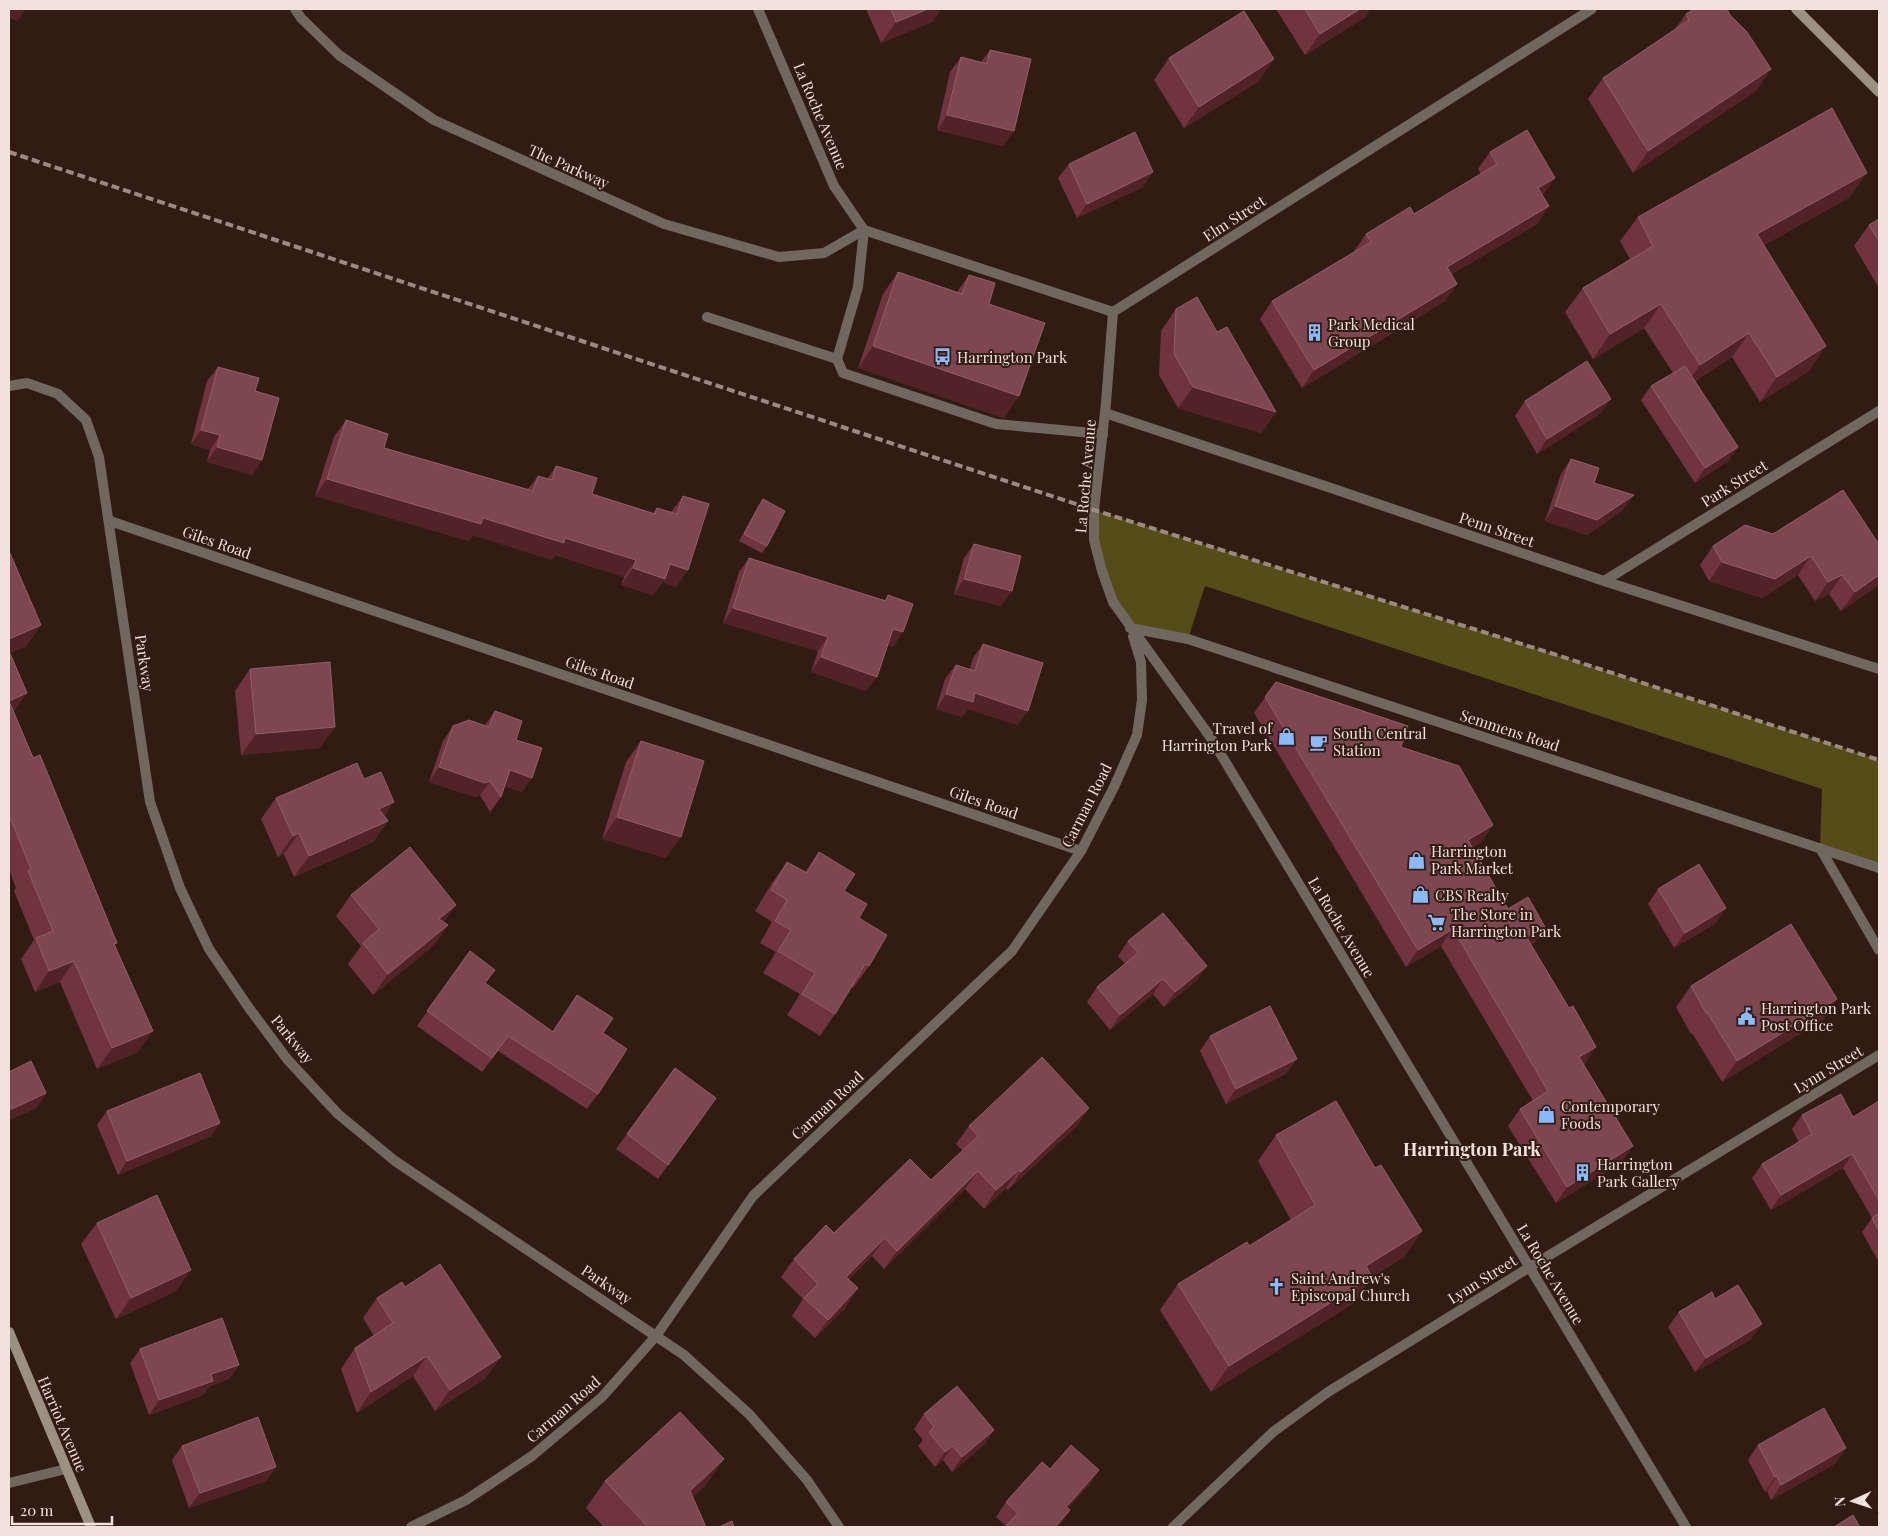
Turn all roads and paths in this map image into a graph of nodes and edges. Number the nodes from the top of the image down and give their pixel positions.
1 (294, 9) edge
2 (758, 9) edge
3 (1592, 9) edge
4 (1796, 9) edge
5 (1879, 92) edge
6 (864, 230) junction
7 (1114, 312) junction
8 (707, 317) dead end
9 (837, 360) junction
10 (9, 386) edge
11 (1879, 411) edge
12 (1105, 413) junction
13 (1103, 434) junction
14 (110, 521) junction
15 (1604, 581) junction
16 (1130, 628) junction
17 (1879, 669) edge
18 (1820, 848) junction
19 (1081, 851) junction
20 (1879, 868) edge
21 (1879, 950) edge
22 (1879, 1055) edge
23 (1530, 1267) junction
24 (9, 1332) edge
25 (656, 1336) junction
26 (66, 1470) junction
27 (9, 1483) edge
28 (90, 1527) edge
29 (411, 1527) edge
30 (840, 1527) edge
31 (1173, 1527) edge
32 (1686, 1527) edge

1 - 6 street, The Parkway
2 - 6 street, La Roche Avenue
3 - 7 street, Elm Street
4 - 5 street
6 - 7 street
6 - 9 street
7 - 12 street, La Roche Avenue
8 - 9 street
9 - 13 street
10 - 14 street, Parkway
11 - 15 street, Park Street
12 - 13 street, La Roche Avenue
12 - 15 street, Penn Street
13 - 16 street, La Roche Avenue
14 - 19 street, Giles Road
14 - 25 street, Parkway
15 - 17 street, Penn Street
16 - 18 street, Semmens Road
16 - 19 street, Carman Road
16 - 23 street, La Roche Avenue
18 - 20 street, Semmens Road
18 - 21 street
19 - 25 street, Carman Road
22 - 23 street, Lynn Street
23 - 31 street, Lynn Street
23 - 32 street, La Roche Avenue
24 - 26 street, Harriot Avenue
25 - 29 street, Carman Road
25 - 30 street, Parkway
26 - 27 street
26 - 28 street, Harriot Avenue

